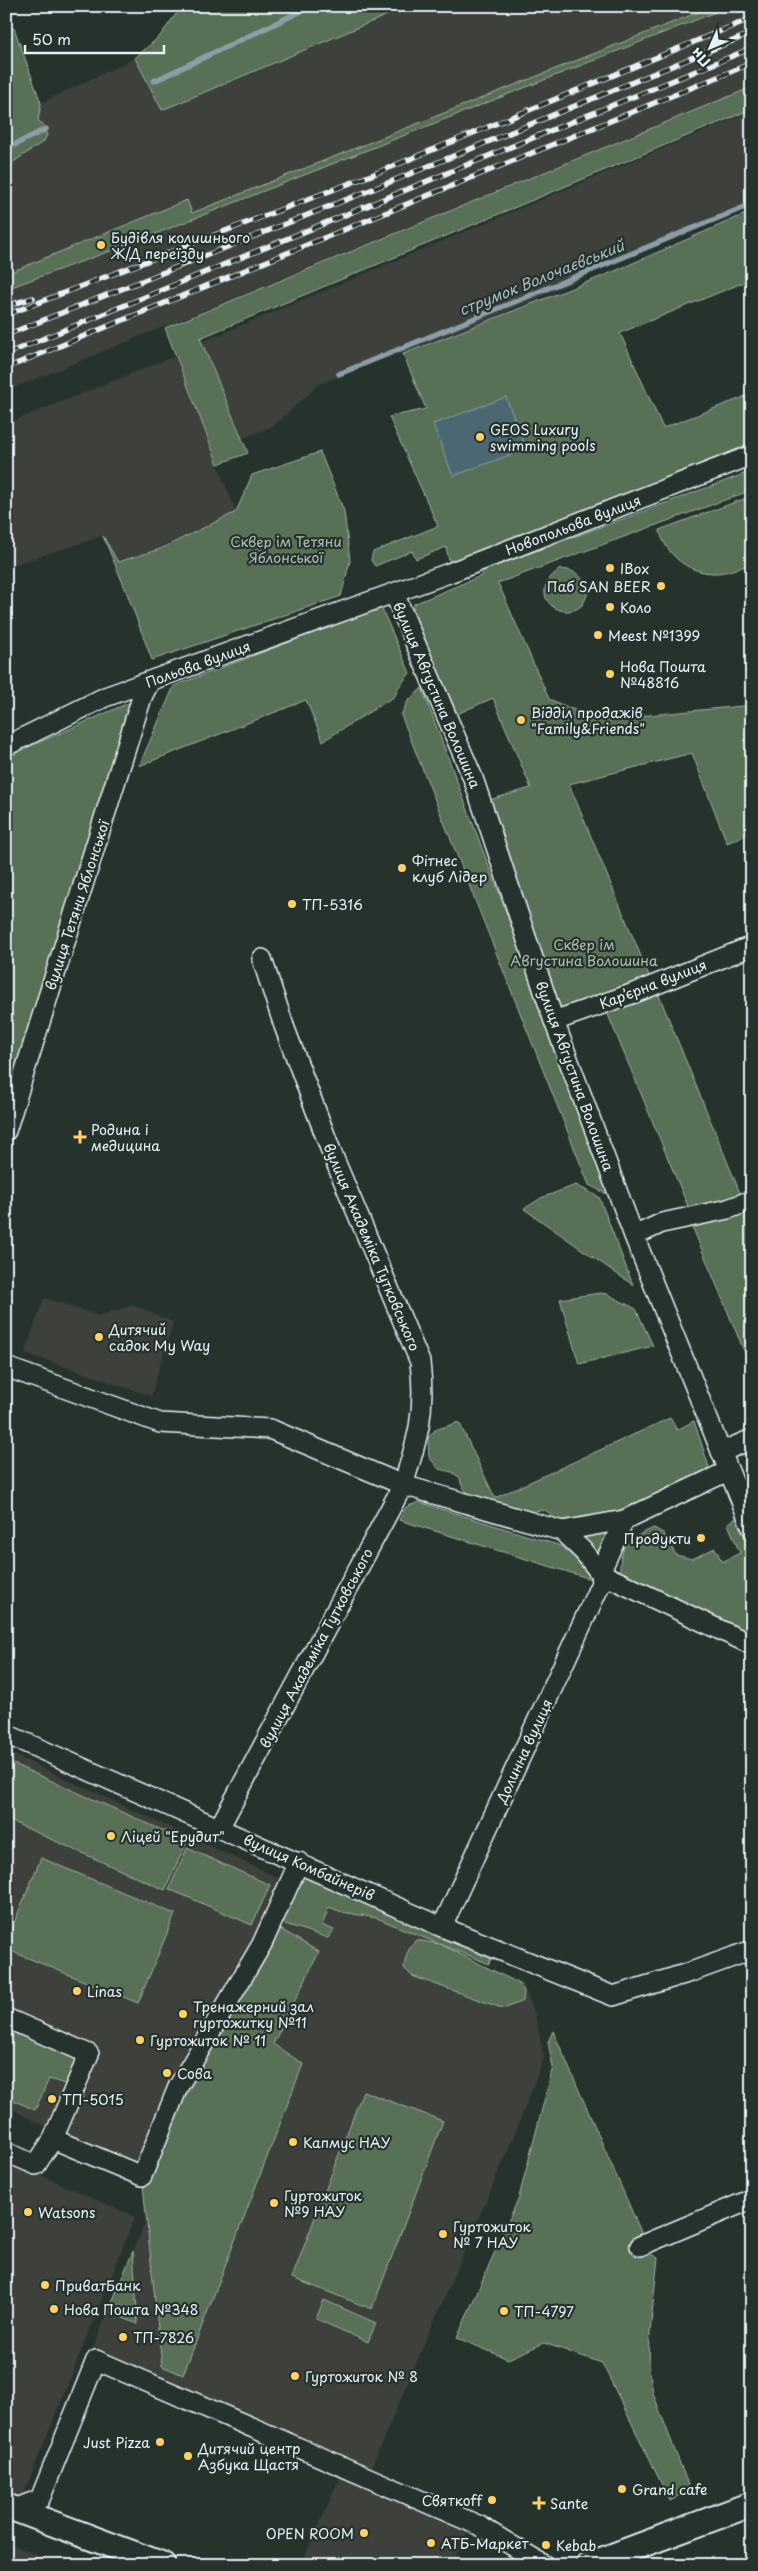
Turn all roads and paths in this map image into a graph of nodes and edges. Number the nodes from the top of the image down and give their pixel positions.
1 (752, 455) edge
2 (394, 593) junction
3 (150, 680) junction
4 (6, 746) edge
5 (752, 946) edge
6 (262, 959) dead end
7 (554, 1021) junction
8 (6, 1131) edge
9 (752, 1200) edge
10 (634, 1236) junction
11 (6, 1367) edge
12 (752, 1439) edge
13 (721, 1452) junction
14 (728, 1471) junction
15 (403, 1485) junction
16 (624, 1520) junction
17 (752, 1528) edge
18 (562, 1531) junction
19 (600, 1573) junction
20 (752, 1645) edge
21 (6, 1734) edge
22 (219, 1828) junction
23 (299, 1862) junction
24 (442, 1927) junction
25 (752, 1950) edge
26 (6, 2018) edge
27 (53, 2139) junction
28 (6, 2152) edge
29 (752, 2199) edge
30 (640, 2246) dead end
31 (752, 2504) edge
32 (10, 2508) edge
33 (164, 2565) edge
34 (544, 2565) edge
35 (588, 2565) edge

1 - 2 street, Новопольова вулиця
2 - 3 street, Польова вулиця
2 - 7 street, вулиця Августина Волошина
3 - 4 street, Польова вулиця
3 - 8 street, вулиця Тетяни Яблонської
5 - 7 street, Карʼєрна вулиця
6 - 15 street, вулиця Академіка Тутковського
7 - 10 street, вулиця Августина Волошина
9 - 10 street
10 - 13 street, вулиця Августина Волошина
11 - 15 street
12 - 13 street
13 - 14 street, вулиця Августина Волошина
14 - 16 street
14 - 17 street, вулиця Августина Волошина
15 - 18 street
15 - 22 street, вулиця Академіка Тутковського
16 - 18 street
16 - 19 street, Долинна вулиця
18 - 19 street
19 - 20 street
19 - 24 street, Долинна вулиця
21 - 22 street, вулиця Комбайнерів
22 - 23 street, вулиця Комбайнерів
23 - 24 street, вулиця Комбайнерів
23 - 27 street
24 - 25 street, вулиця Комбайнерів
26 - 27 street
27 - 28 street
29 - 30 street
31 - 35 main road
32 - 33 main road
32 - 34 street

